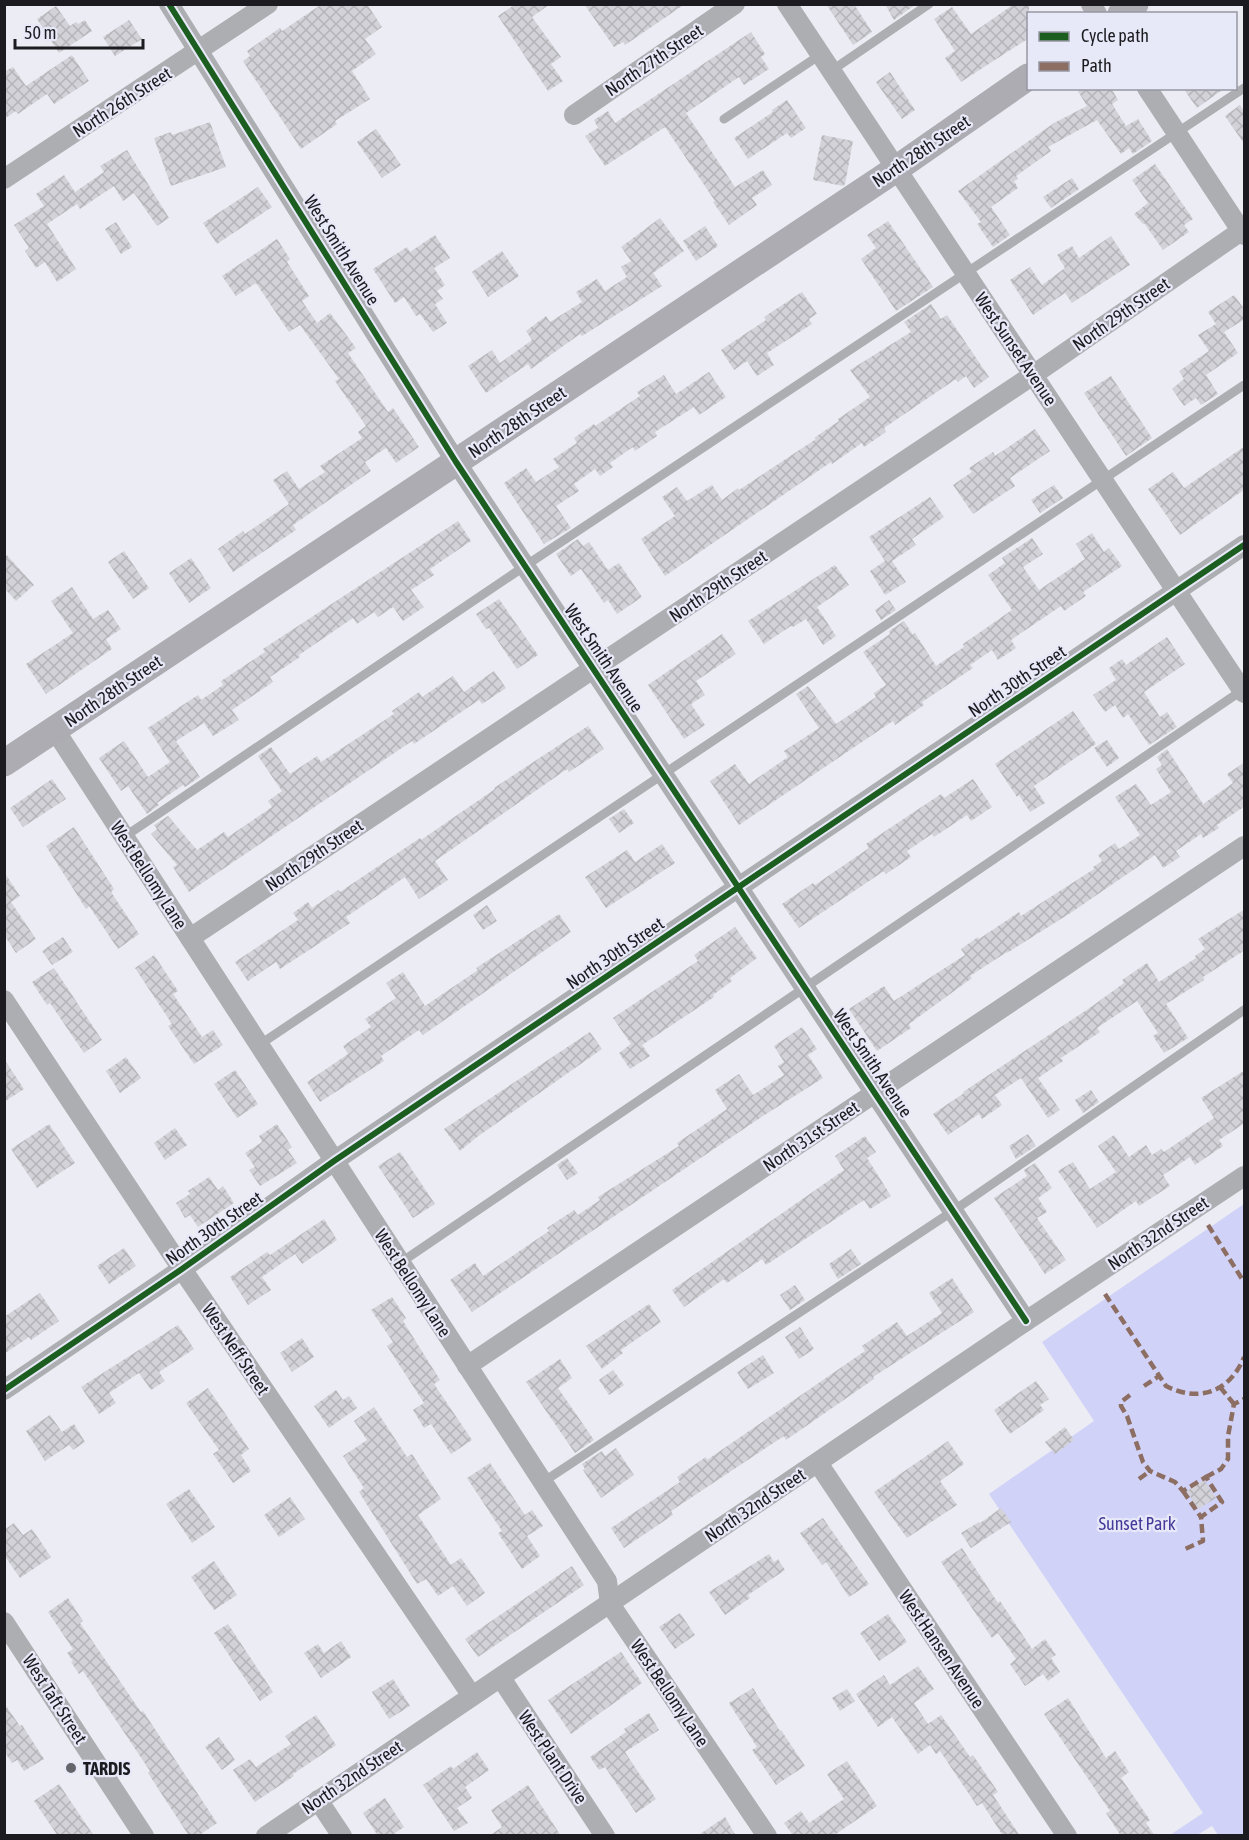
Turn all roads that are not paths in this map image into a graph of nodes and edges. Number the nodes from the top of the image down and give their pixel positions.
1 (169, 4) edge
2 (268, 4) edge
3 (735, 4) edge
4 (787, 4) edge
5 (929, 4) edge
6 (200, 51) junction
7 (826, 63) junction
8 (1027, 78) edge
9 (1245, 88) edge
10 (1148, 90) edge
11 (574, 115) dead end
12 (723, 119) dead end
13 (1177, 133) junction
14 (896, 169) junction
15 (4, 179) edge
16 (1244, 232) edge
17 (966, 273) junction
18 (1033, 375) junction
19 (1245, 385) edge
20 (456, 462) junction
21 (1103, 480) junction
22 (1245, 545) edge
23 (525, 566) junction
24 (1177, 591) junction
25 (593, 669) junction
26 (1244, 691) edge
27 (55, 730) junction
28 (4, 764) edge
29 (663, 774) junction
30 (124, 837) junction
31 (1245, 846) edge
32 (739, 888) junction
33 (189, 938) junction
34 (805, 988) junction
35 (4, 1000) edge
36 (1245, 1010) edge
37 (259, 1045) junction
38 (875, 1093) junction
39 (334, 1161) junction
40 (1245, 1176) edge
41 (953, 1211) junction
42 (400, 1263) junction
43 (182, 1269) junction
44 (1026, 1321) junction
45 (467, 1366) junction
46 (4, 1390) edge
47 (818, 1463) junction
48 (543, 1482) junction
49 (610, 1604) junction
50 (4, 1622) edge
51 (501, 1678) junction
52 (472, 1696) junction
53 (318, 1800) junction
54 (144, 1836) edge
55 (266, 1836) edge
56 (342, 1836) edge
57 (605, 1836) edge
58 (767, 1836) edge
59 (1067, 1836) edge

1 - 6 street, West Smith Avenue
2 - 6 street, North 26th Street
3 - 11 street, North 27th Street
4 - 7 street, West Sunset Avenue
5 - 7 lane
6 - 15 street, North 26th Street
6 - 20 street, West Smith Avenue
7 - 12 lane
7 - 14 street, West Sunset Avenue
8 - 14 street, North 28th Street
9 - 13 lane
10 - 13 street
13 - 16 street
13 - 17 lane
14 - 17 street, West Sunset Avenue
14 - 20 street, North 28th Street
16 - 18 street, North 29th Street
17 - 18 street, West Sunset Avenue
17 - 23 lane
18 - 21 street, West Sunset Avenue
18 - 25 street, North 29th Street
19 - 21 lane
20 - 23 street, West Smith Avenue
20 - 27 street, North 28th Street
21 - 24 street, West Sunset Avenue
21 - 29 lane
22 - 24 street, North 30th Street
23 - 25 street, West Smith Avenue
23 - 30 lane
24 - 26 street, West Sunset Avenue
24 - 32 street, North 30th Street
25 - 29 street, West Smith Avenue
25 - 33 street, North 29th Street
26 - 34 lane
27 - 28 street, North 28th Street
27 - 30 street, West Bellomy Lane
29 - 32 street, West Smith Avenue
29 - 37 lane
30 - 33 street, West Bellomy Lane
31 - 38 street, North 31st Street
32 - 34 street, West Smith Avenue
32 - 39 street, North 30th Street
33 - 37 street, West Bellomy Lane
34 - 38 street, West Smith Avenue
34 - 42 lane
35 - 43 street, West Neff Street
36 - 41 lane
37 - 39 street, West Bellomy Lane
38 - 41 street, West Smith Avenue
38 - 45 street, North 31st Street
39 - 42 street, West Bellomy Lane
39 - 43 street, North 30th Street
40 - 44 street, North 32nd Street
41 - 44 street, West Smith Avenue
41 - 48 lane
42 - 45 street, West Bellomy Lane
43 - 46 street, North 30th Street
43 - 52 street, West Neff Street
44 - 47 street, North 32nd Street
45 - 48 street, West Bellomy Lane
47 - 49 street, North 32nd Street
47 - 59 street, West Hansen Avenue
48 - 49 street, West Bellomy Lane
49 - 51 street, North 32nd Street
49 - 58 street, West Bellomy Lane
50 - 54 street, West Taft Street
51 - 52 street, North 32nd Street
51 - 57 street, West Plant Drive
52 - 53 street, North 32nd Street
53 - 55 street, North 32nd Street
53 - 56 street

